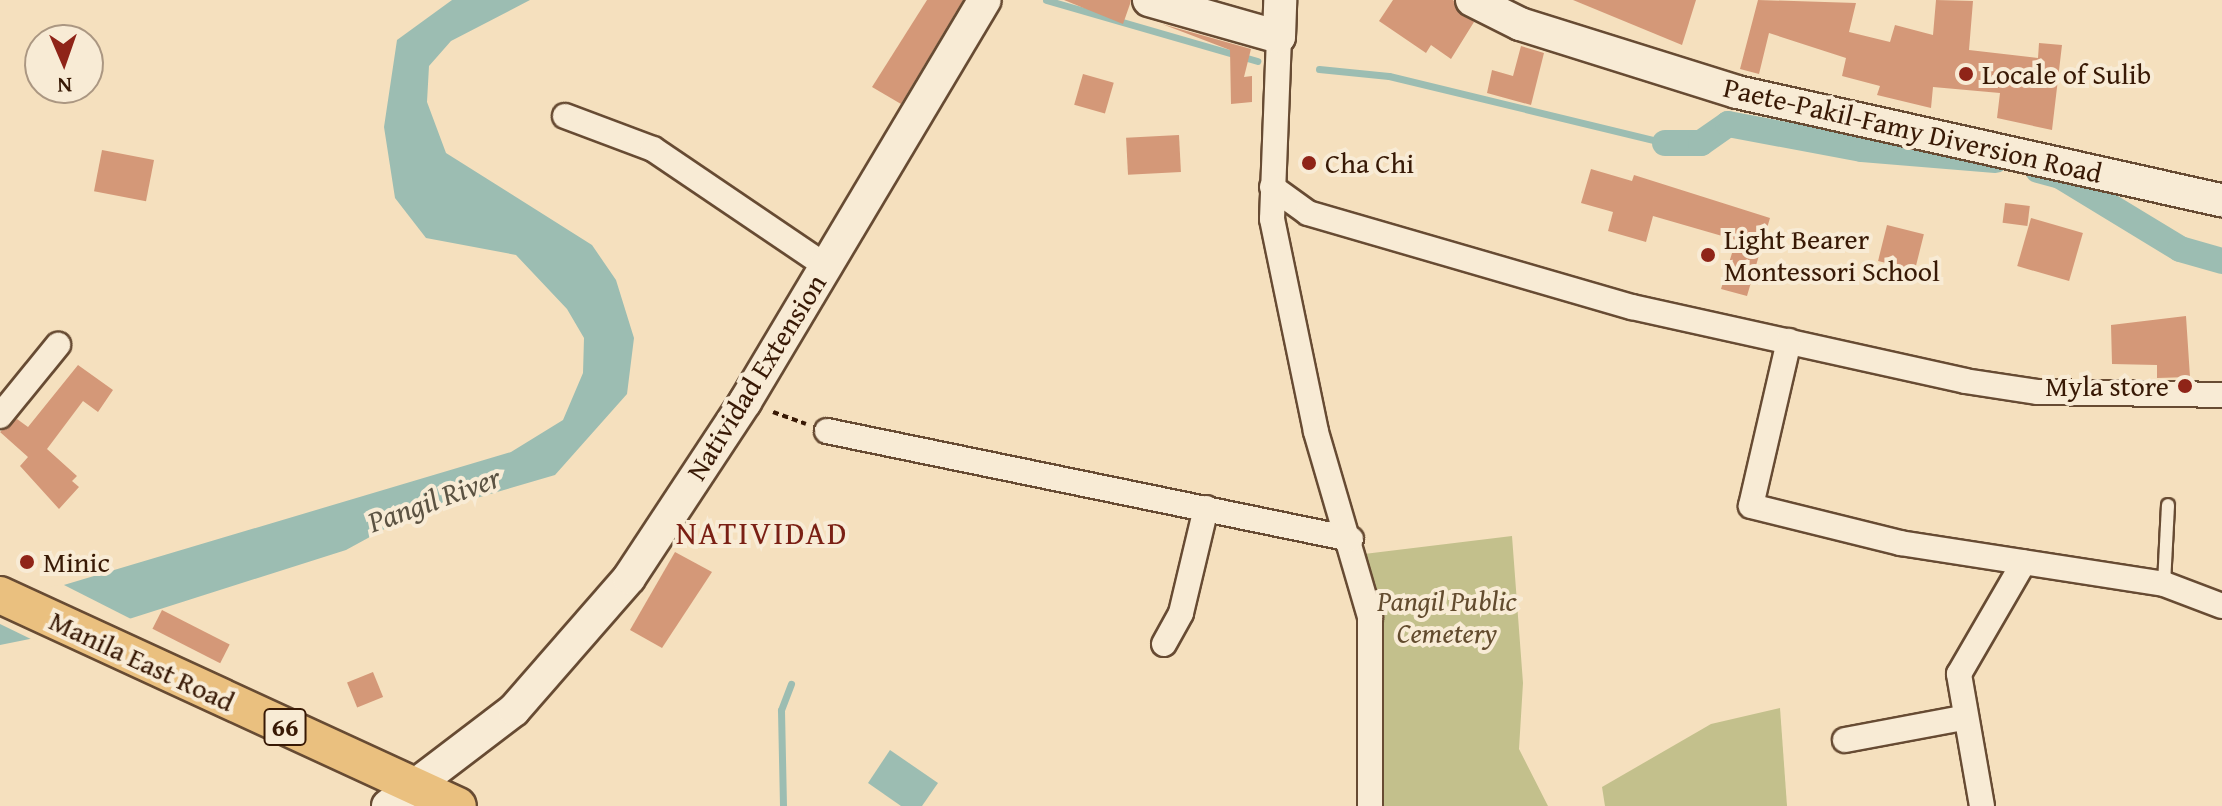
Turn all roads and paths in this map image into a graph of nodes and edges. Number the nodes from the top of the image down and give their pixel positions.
1 (985, 0) edge
2 (1149, 0) edge
3 (1280, 0) edge
4 (1472, 0) edge
5 (1279, 37) junction
6 (565, 116) dead end
7 (1272, 187) junction
8 (2222, 200) edge
9 (826, 266) junction
10 (1789, 341) junction
11 (58, 345) dead end
12 (2222, 395) edge
13 (745, 402) junction
14 (0, 416) edge
15 (827, 431) joint
16 (2168, 505) dead end
17 (1206, 508) junction
18 (1351, 539) junction
19 (2024, 562) junction
20 (2164, 584) junction
21 (0, 595) edge
22 (2222, 606) edge
23 (1164, 644) dead end
24 (1962, 718) junction
25 (1845, 740) dead end
26 (405, 800) edge
27 (458, 806) edge
28 (1370, 806) edge
29 (1982, 806) edge

1 - 9 street, Natividad Extension
2 - 5 street
3 - 5 street
4 - 8 street, Paete-Pakil-Famy Diversion Road
5 - 7 street
6 - 9 street
7 - 10 street
7 - 18 street
9 - 13 street, Natividad Extension
10 - 12 street
10 - 19 street
11 - 14 street
13 - 15 path
13 - 26 street, Natividad Extension
15 - 17 street
16 - 20 lane
17 - 18 street
17 - 23 street
18 - 28 street
19 - 20 street
19 - 24 street
20 - 22 street
21 - 26 main road, Manila East Road / 66
24 - 25 street
24 - 29 street
26 - 27 main road, Manila East Road / 66

